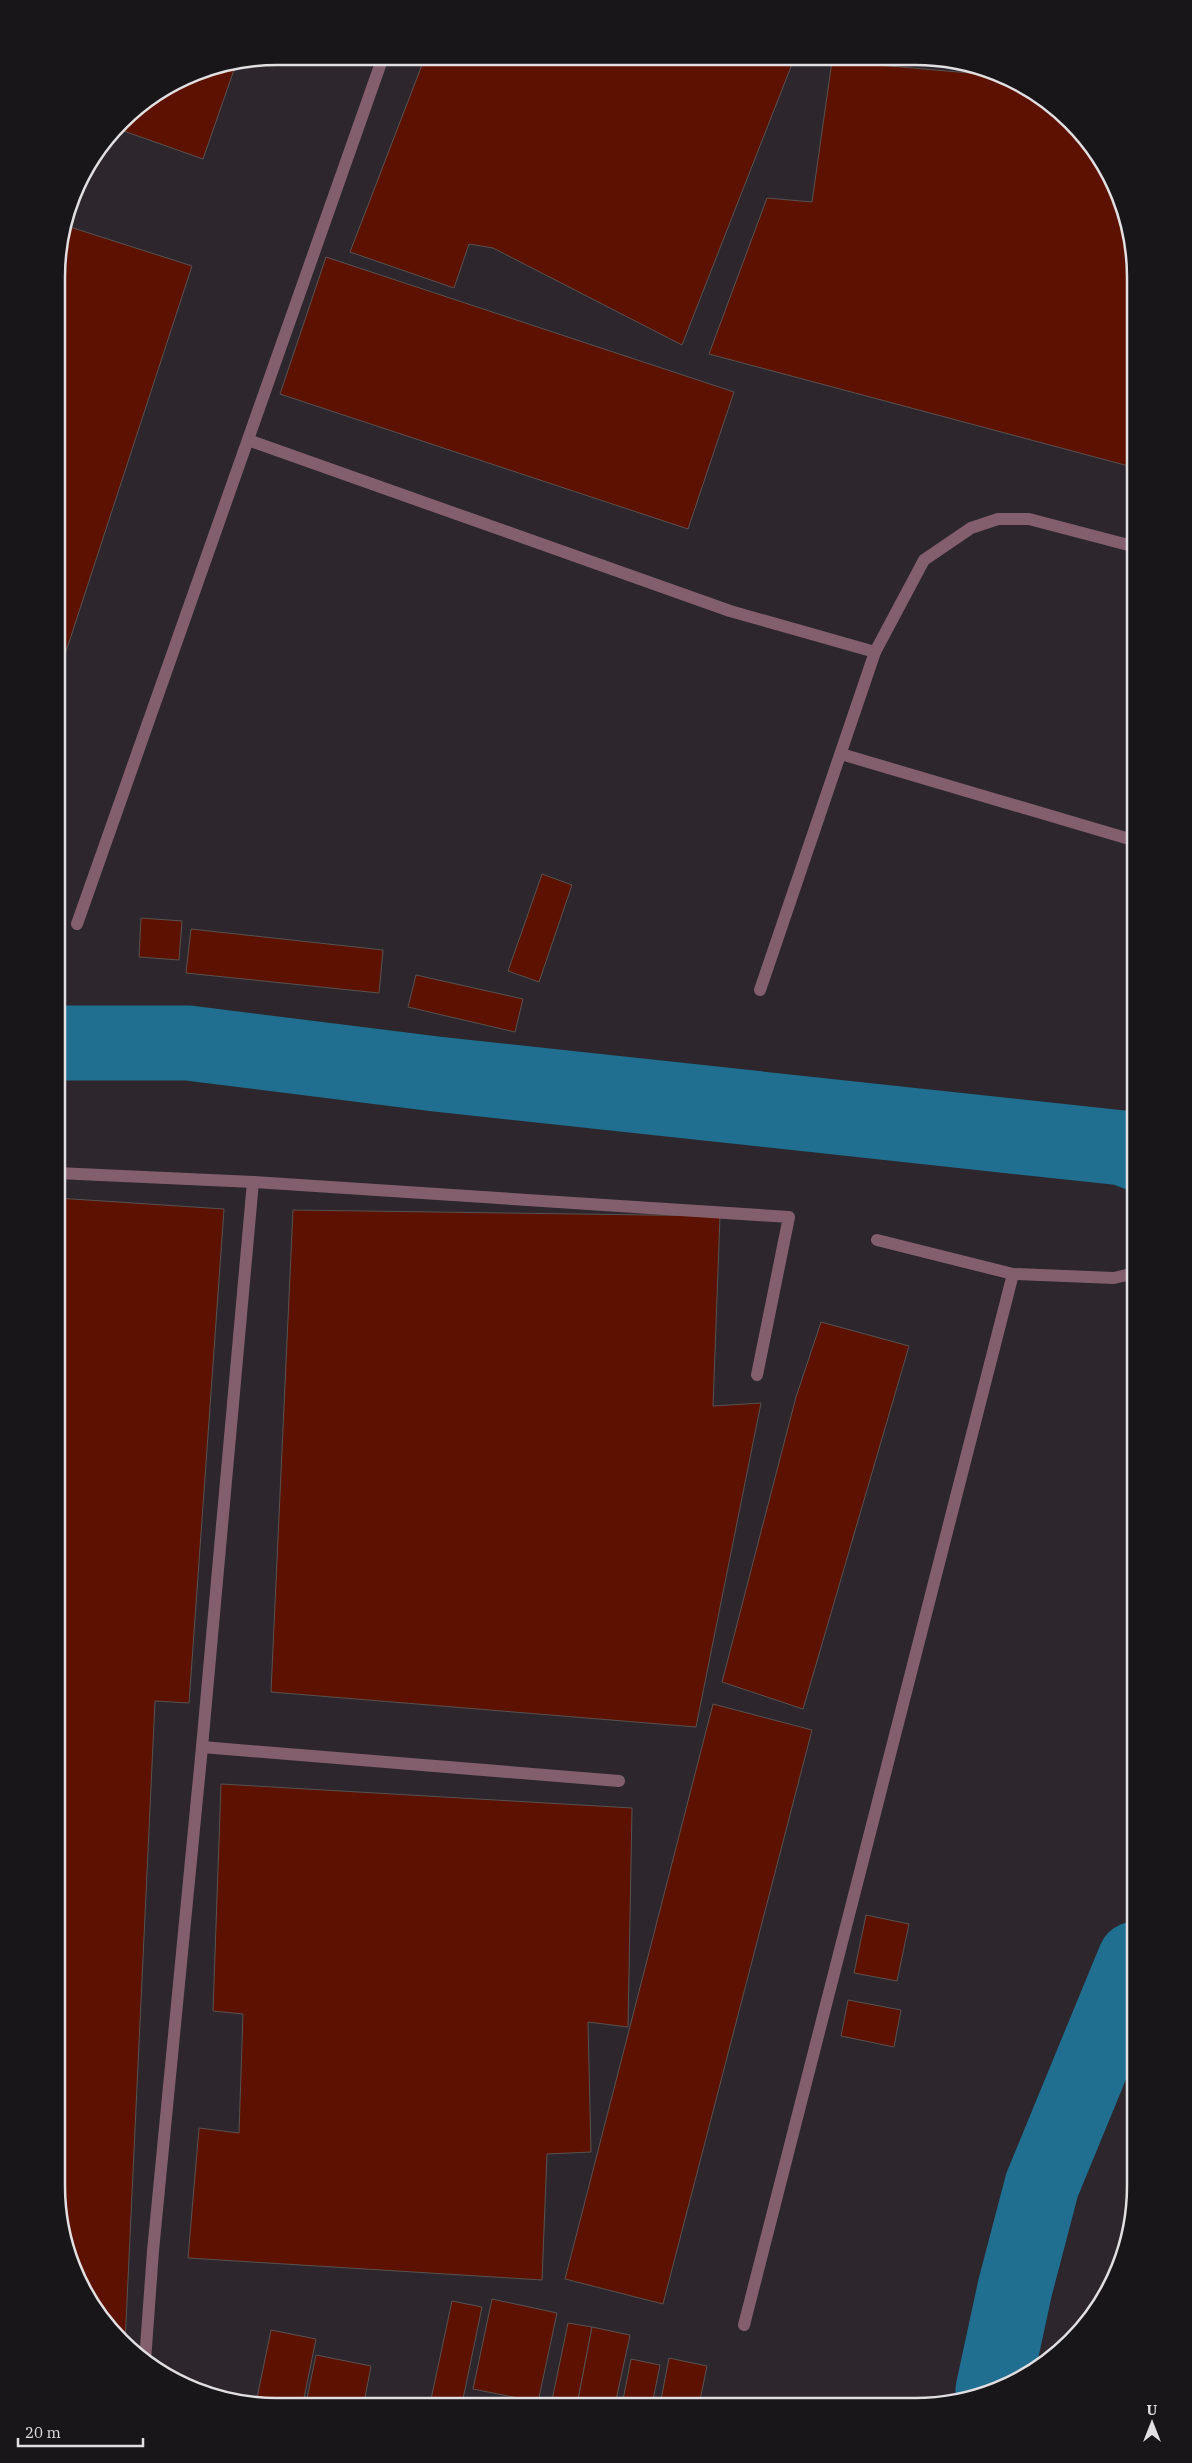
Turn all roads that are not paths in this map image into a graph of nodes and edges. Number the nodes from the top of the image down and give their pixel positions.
1 (380, 65) edge
2 (248, 440) junction
3 (1127, 545) edge
4 (875, 652) junction
5 (841, 754) junction
6 (1127, 838) edge
7 (77, 924) dead end
8 (760, 990) dead end
9 (65, 1173) edge
10 (253, 1182) junction
11 (877, 1240) dead end
12 (1013, 1274) junction
13 (1127, 1275) edge
14 (757, 1375) dead end
15 (202, 1747) junction
16 (619, 1781) dead end
17 (744, 2325) dead end
18 (146, 2352) edge

1 - 2 lane
2 - 4 lane
2 - 7 lane
3 - 4 lane
4 - 5 lane
5 - 6 lane
5 - 8 lane
9 - 10 lane
10 - 14 lane
10 - 15 lane
11 - 12 lane
12 - 13 lane
12 - 17 lane
15 - 16 lane
15 - 18 lane

